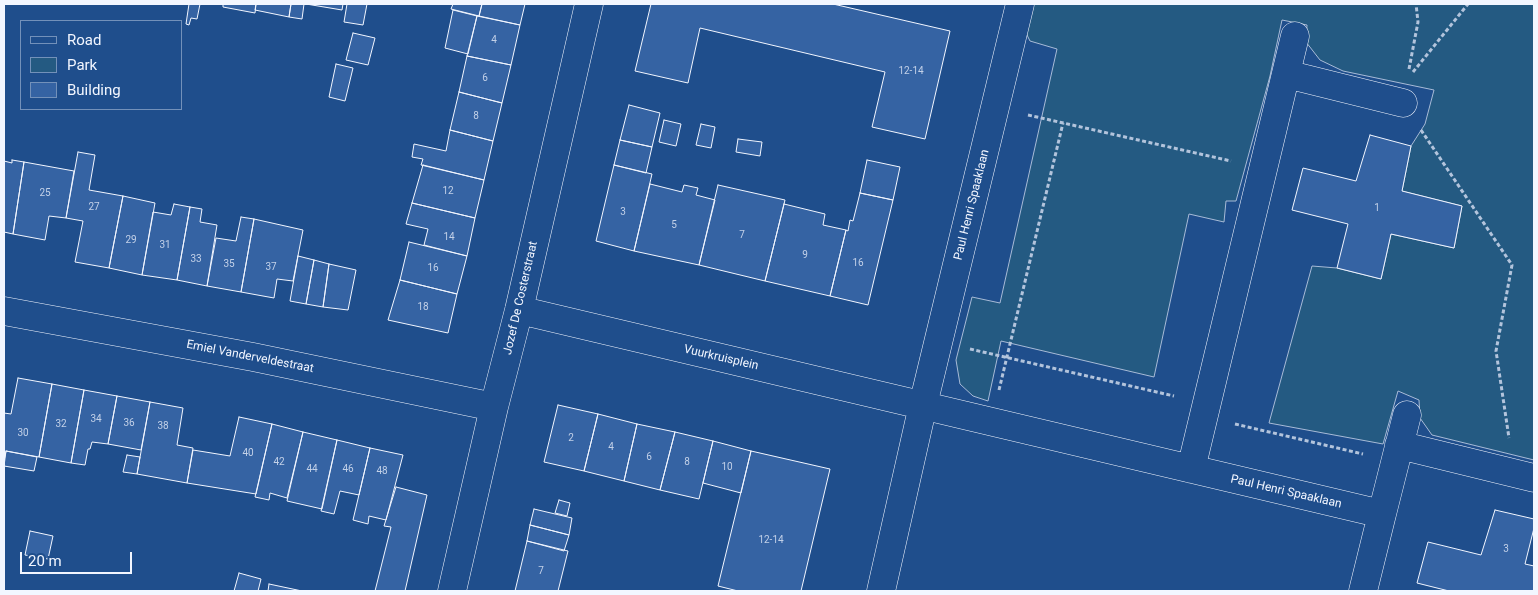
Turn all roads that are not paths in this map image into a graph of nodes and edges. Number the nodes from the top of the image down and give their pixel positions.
1 (589, 4) edge
2 (1020, 4) edge
3 (1296, 36) dead end
4 (1286, 74) junction
5 (1403, 103) road end
6 (519, 310) junction
7 (4, 311) edge
8 (923, 405) junction
9 (494, 407) junction
10 (1407, 414) dead end
11 (1397, 453) junction
12 (1191, 470) junction
13 (1524, 476) edge
14 (1382, 514) junction
15 (452, 591) edge
16 (881, 591) edge
17 (1362, 591) edge

1 - 6 street, Jozef De Costerstraat
2 - 8 street, Paul Henri Spaaklaan
3 - 4 street
4 - 5 street
4 - 12 street
6 - 8 street, Vuurkruisplein
6 - 9 street, Jozef De Costerstraat
7 - 9 street, Emiel Vanderveldestraat
8 - 12 street, Paul Henri Spaaklaan
8 - 16 street, Paul Henri Spaaklaan
9 - 15 street, Jozef De Costerstraat
10 - 11 street
11 - 13 street
11 - 14 street
12 - 14 street, Paul Henri Spaaklaan
14 - 17 street

